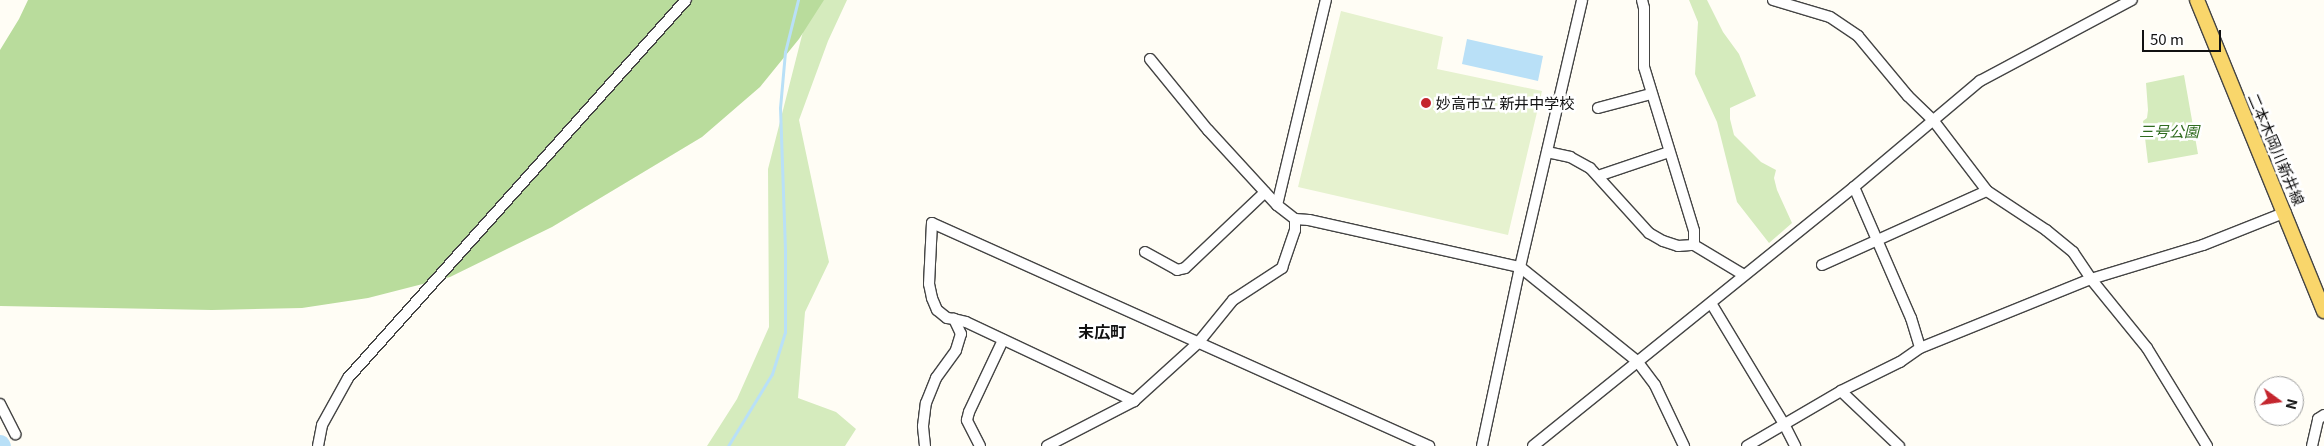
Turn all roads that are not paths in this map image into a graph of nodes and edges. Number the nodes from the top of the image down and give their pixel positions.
1 (686, 0) edge
2 (1326, 0) edge
3 (1582, 0) edge
4 (1642, 0) edge
5 (1773, 0) edge
6 (2132, 0) edge
7 (2197, 0) edge
8 (1150, 59) dead end
9 (1651, 94) junction
10 (1598, 108) dead end
11 (1933, 120) junction
12 (1547, 152) junction
13 (1670, 152) junction
14 (1598, 176) junction
15 (1854, 187) junction
16 (1987, 191) junction
17 (1265, 192) junction
18 (1277, 205) junction
19 (2286, 212) junction
20 (1295, 220) junction
21 (1877, 240) junction
22 (1694, 245) junction
23 (1145, 252) dead end
24 (1822, 265) dead end
25 (1520, 267) junction
26 (1744, 275) junction
27 (2092, 279) junction
28 (1711, 303) junction
29 (2324, 311) edge
30 (954, 318) junction
31 (1003, 340) junction
32 (1198, 343) junction
33 (1920, 348) junction
34 (1637, 361) junction
35 (1841, 390) junction
36 (1134, 402) junction
37 (0, 404) edge
38 (2324, 415) edge
39 (1784, 424) junction
40 (15, 434) dead end
41 (318, 446) edge
42 (925, 446) edge
43 (980, 446) edge
44 (1047, 446) edge
45 (1429, 446) edge
46 (1482, 446) edge
47 (1532, 446) edge
48 (1684, 446) edge
49 (1747, 446) edge
50 (1795, 446) edge
51 (1899, 446) edge
52 (2206, 446) edge
53 (2312, 446) edge

1 - 41 street
2 - 18 street
3 - 12 street
4 - 9 street
5 - 11 street
6 - 11 street
7 - 19 main road, 二本木岡川新井線
8 - 17 street
9 - 10 street
9 - 13 street
11 - 15 street
11 - 16 street
12 - 14 street
12 - 25 street
13 - 14 street
13 - 22 street
14 - 22 street
15 - 21 street
15 - 26 street
16 - 21 street
16 - 27 street
17 - 18 street
17 - 23 street
18 - 20 street
19 - 27 street
19 - 29 main road, 二本木岡川新井線
20 - 25 street
20 - 32 street
21 - 24 street
21 - 33 street
22 - 26 street
25 - 34 street
25 - 46 street
26 - 28 street
27 - 33 street
27 - 52 street
28 - 34 street
28 - 39 street
30 - 31 street
30 - 32 street
30 - 42 street
31 - 36 street
31 - 43 street
32 - 36 street
32 - 45 street
33 - 35 street
34 - 47 street
34 - 48 street
35 - 39 street
35 - 51 street
36 - 44 street
37 - 40 street
38 - 53 street
39 - 49 street
39 - 50 street

